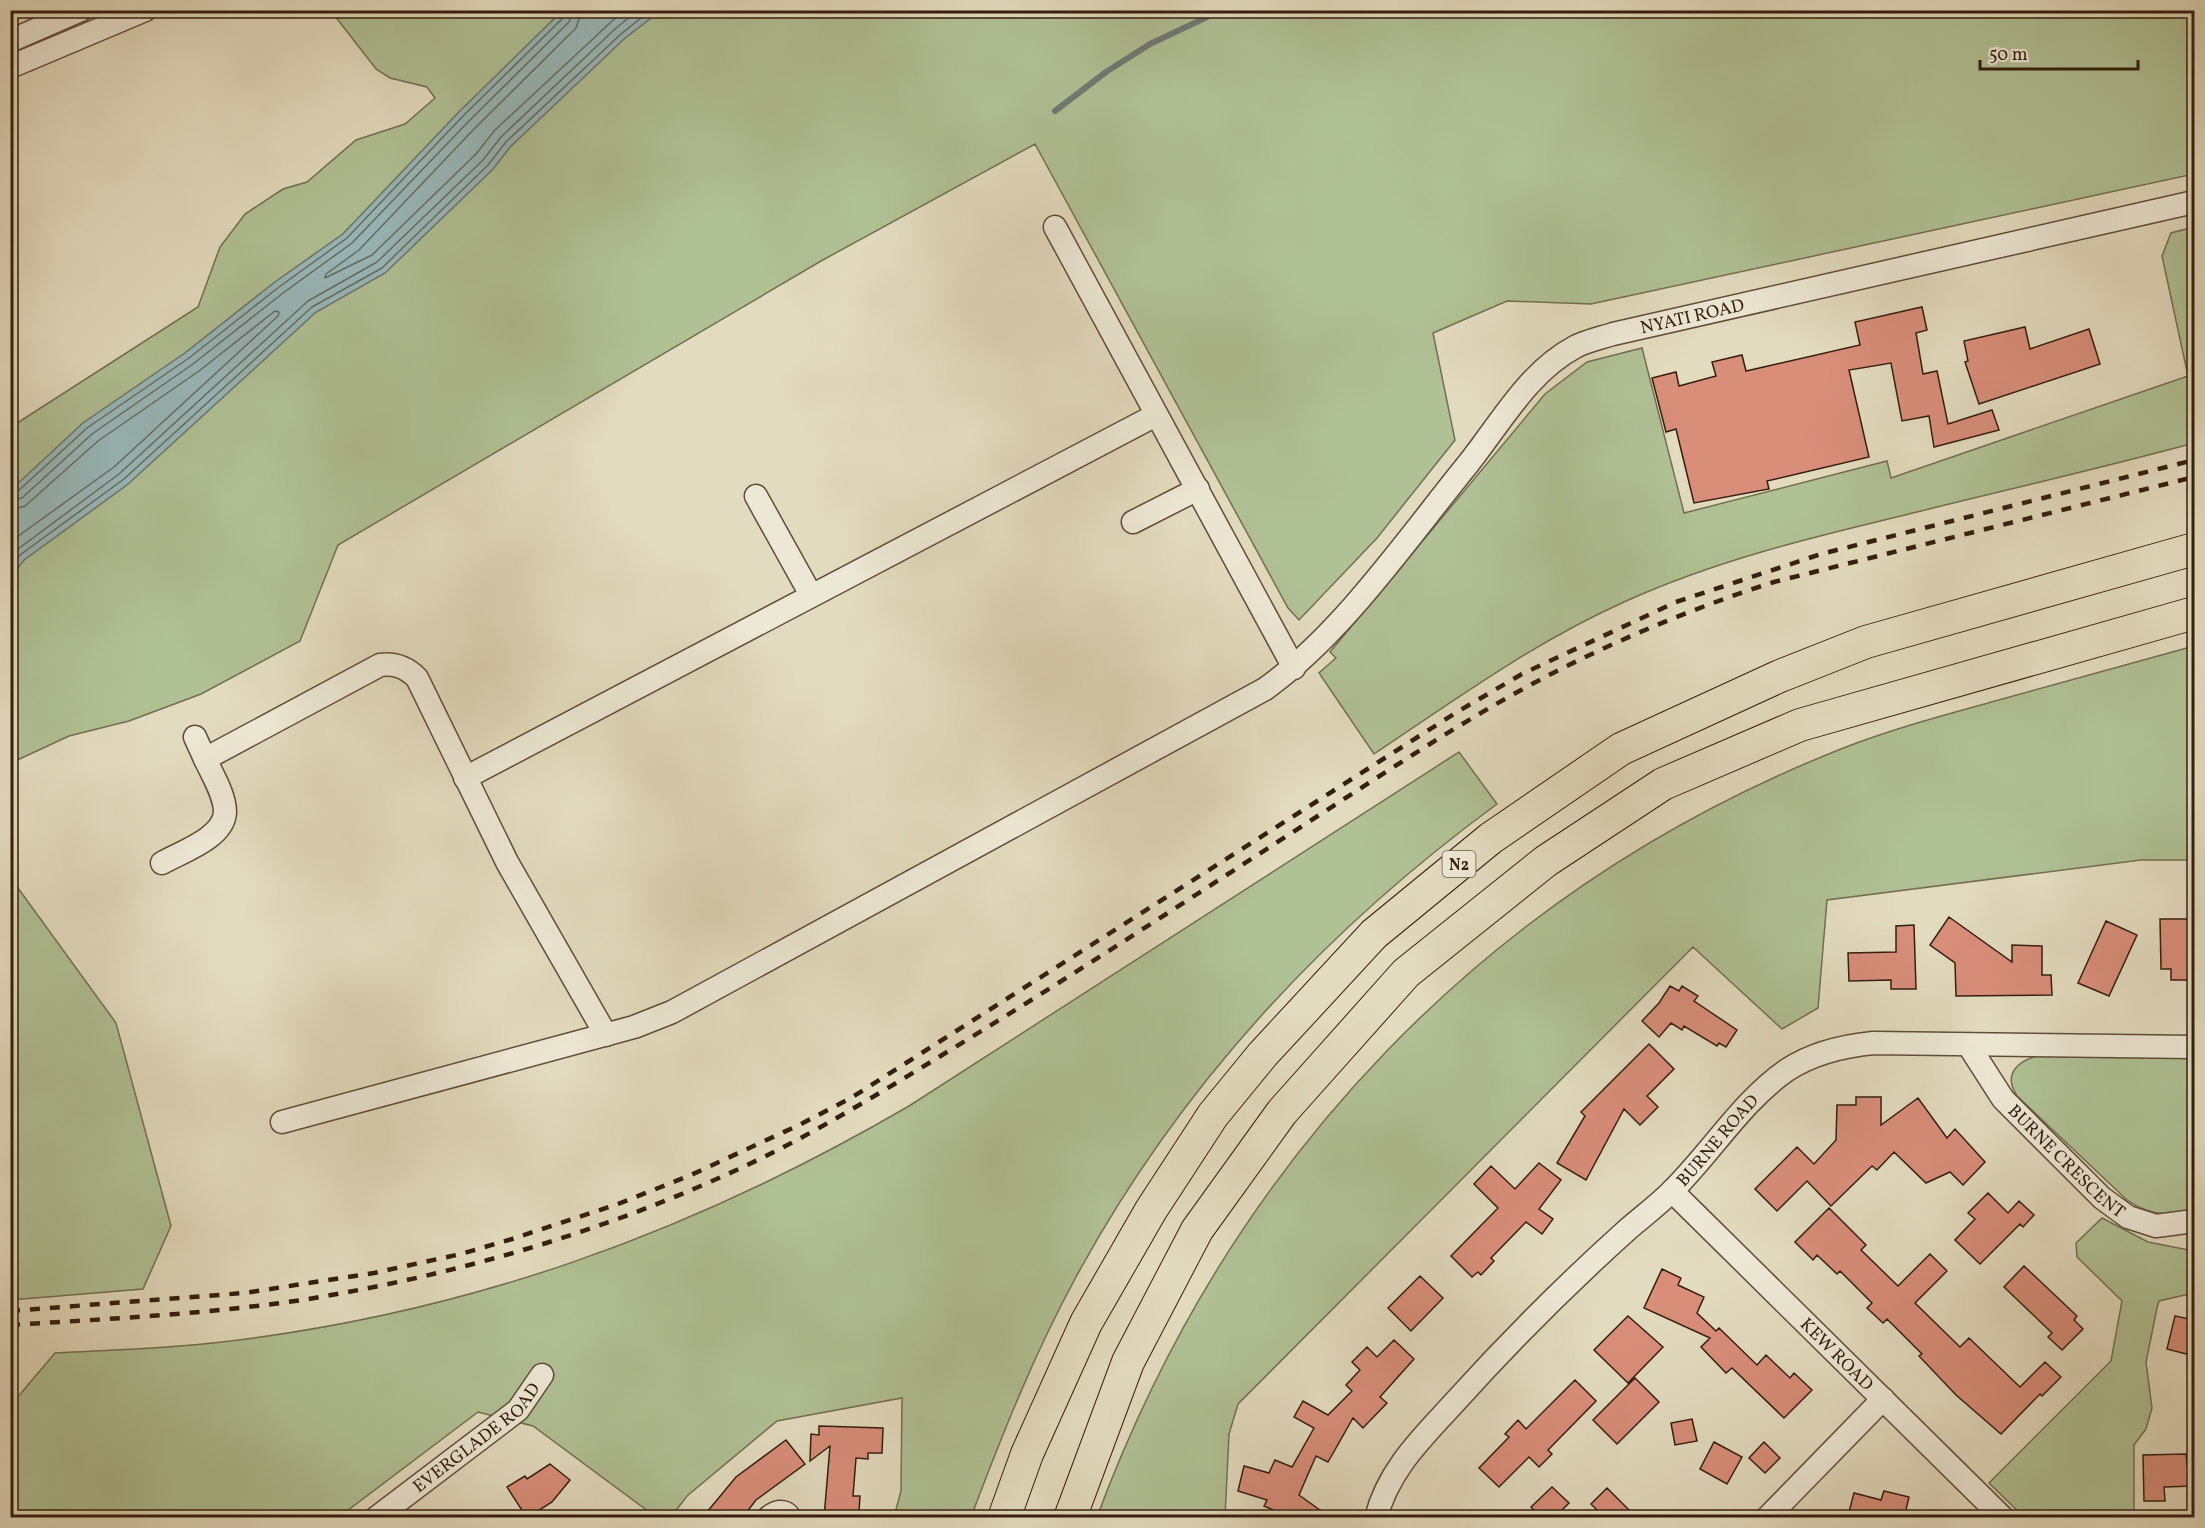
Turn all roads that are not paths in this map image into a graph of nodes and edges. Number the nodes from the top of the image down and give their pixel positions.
1 (81, 10) edge
2 (145, 10) edge
3 (10, 40) edge
4 (10, 67) edge
5 (2194, 202) edge
6 (1055, 227) dead end
7 (1156, 415) junction
8 (1198, 489) junction
9 (756, 496) dead end
10 (1133, 522) dead end
11 (2194, 549) edge
12 (811, 595) junction
13 (2194, 613) edge
14 (1294, 668) junction
15 (195, 736) dead end
16 (205, 759) junction
17 (465, 778) junction
18 (162, 863) dead end
19 (606, 1035) junction
20 (1969, 1046) junction
21 (2194, 1047) edge
22 (282, 1122) dead end
23 (1672, 1191) junction
24 (2194, 1221) edge
25 (542, 1375) dead end
26 (1883, 1399) junction
27 (376, 1518) edge
28 (768, 1518) edge
29 (790, 1518) edge
30 (1004, 1518) edge
31 (1070, 1518) edge
32 (1376, 1518) edge
33 (1767, 1518) edge
34 (2003, 1518) edge

1 - 3 street
2 - 4 street
5 - 14 street, NYATI ROAD
6 - 7 street
7 - 8 street
7 - 12 street
8 - 10 street
8 - 14 street
9 - 12 street
11 - 30 highway, N2
12 - 17 street
13 - 31 highway
14 - 19 street, NYATI ROAD
15 - 16 street
16 - 17 street
16 - 18 street
17 - 19 street
19 - 22 street, NYATI ROAD
20 - 21 street, BURNE ROAD
20 - 23 street, BURNE ROAD
20 - 24 street, BURNE CRESCENT
23 - 26 street, KEW ROAD
23 - 32 street, BURNE ROAD
25 - 27 street, EVERGLADE ROAD
26 - 33 street
26 - 34 street, KEW ROAD
28 - 29 street

